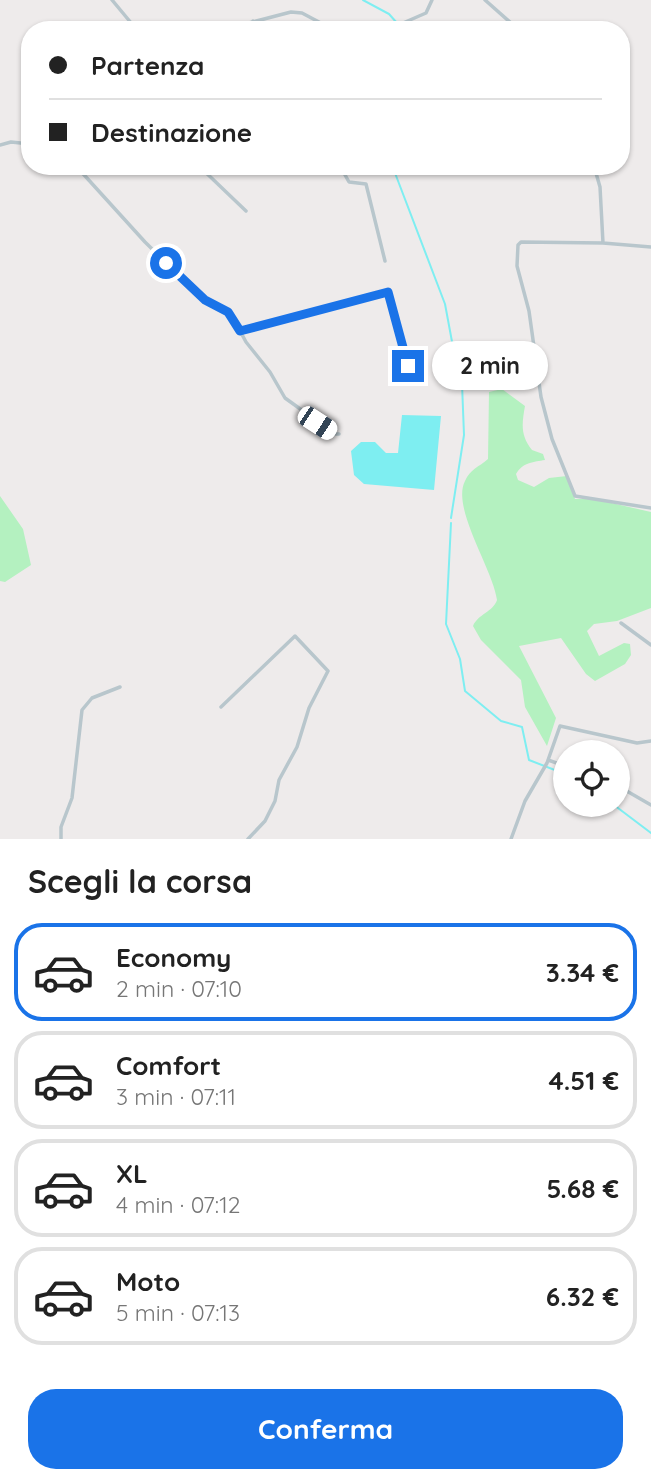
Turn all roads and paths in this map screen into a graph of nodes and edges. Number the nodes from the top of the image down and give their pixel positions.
1 (112, 0) edge
2 (432, 0) edge
3 (485, 0) edge
4 (130, 21) edge
5 (253, 21) edge
6 (317, 21) edge
7 (410, 21) edge
8 (509, 21) edge
9 (21, 144) edge
10 (0, 145) edge
11 (84, 175) edge
12 (208, 175) edge
13 (345, 175) edge
14 (597, 175) edge
15 (246, 211) dead end
16 (603, 243) junction
17 (651, 247) edge
18 (385, 261) dead end
19 (240, 331) junction
20 (408, 366) dead end
21 (339, 434) dead end
22 (651, 508) edge
23 (621, 623) dead end
24 (651, 645) edge
25 (120, 687) dead end
26 (221, 707) dead end
27 (651, 741) edge
28 (547, 762) junction
29 (553, 763) edge
30 (630, 793) edge
31 (651, 805) edge
32 (61, 839) edge
33 (248, 839) edge
34 (510, 839) edge

1 - 4 street
2 - 7 street
3 - 8 street
5 - 6 street
9 - 10 street
11 - 19 street
12 - 15 street
13 - 18 street
14 - 16 street
16 - 17 street
16 - 22 street
19 - 20 street
19 - 21 street
23 - 24 street
25 - 32 street
26 - 33 street
27 - 28 street
28 - 29 street
28 - 34 street
30 - 31 street

